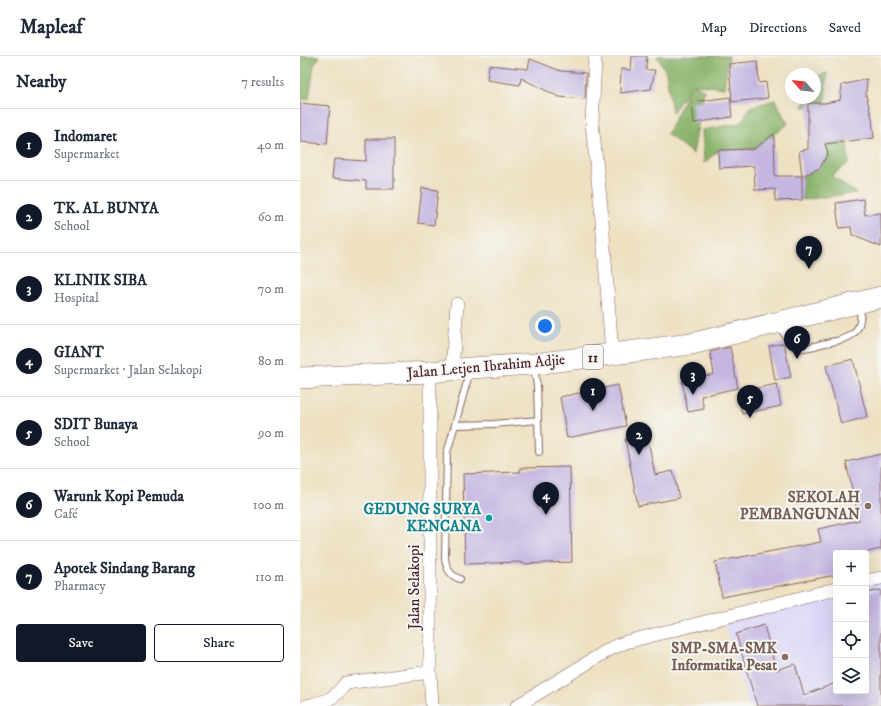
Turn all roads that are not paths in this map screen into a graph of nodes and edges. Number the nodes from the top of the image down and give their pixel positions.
1 (595, 58) dead end
2 (881, 297) edge
3 (859, 302) junction
4 (458, 304) dead end
5 (778, 322) junction
6 (612, 354) junction
7 (534, 364) junction
8 (462, 369) junction
9 (430, 372) junction
10 (300, 378) edge
11 (538, 420) junction
12 (456, 425) junction
13 (539, 452) dead end
14 (881, 578) edge
15 (460, 579) dead end
16 (869, 580) edge
17 (833, 590) edge
18 (430, 672) junction
19 (306, 706) edge
20 (432, 706) edge
21 (516, 706) edge

1 - 6 street
2 - 3 main road, Jalan Letjen Ibrahim Adjie / 11
3 - 5 main road, Jalan Letjen Ibrahim Adjie / 11
3 - 5 lane
4 - 8 street
5 - 6 main road, Jalan Letjen Ibrahim Adjie / 11
6 - 7 main road, Jalan Letjen Ibrahim Adjie / 11
7 - 8 main road, Jalan Letjen Ibrahim Adjie / 11
7 - 11 lane
8 - 9 main road, Jalan Letjen Ibrahim Adjie / 11
8 - 12 lane
9 - 10 main road, Jalan Letjen Ibrahim Adjie / 11
9 - 18 street, Jalan Selakopi
11 - 12 lane
11 - 13 lane
12 - 15 lane
14 - 16 street
17 - 21 street
18 - 19 street
18 - 20 street, Jalan Selakopi

